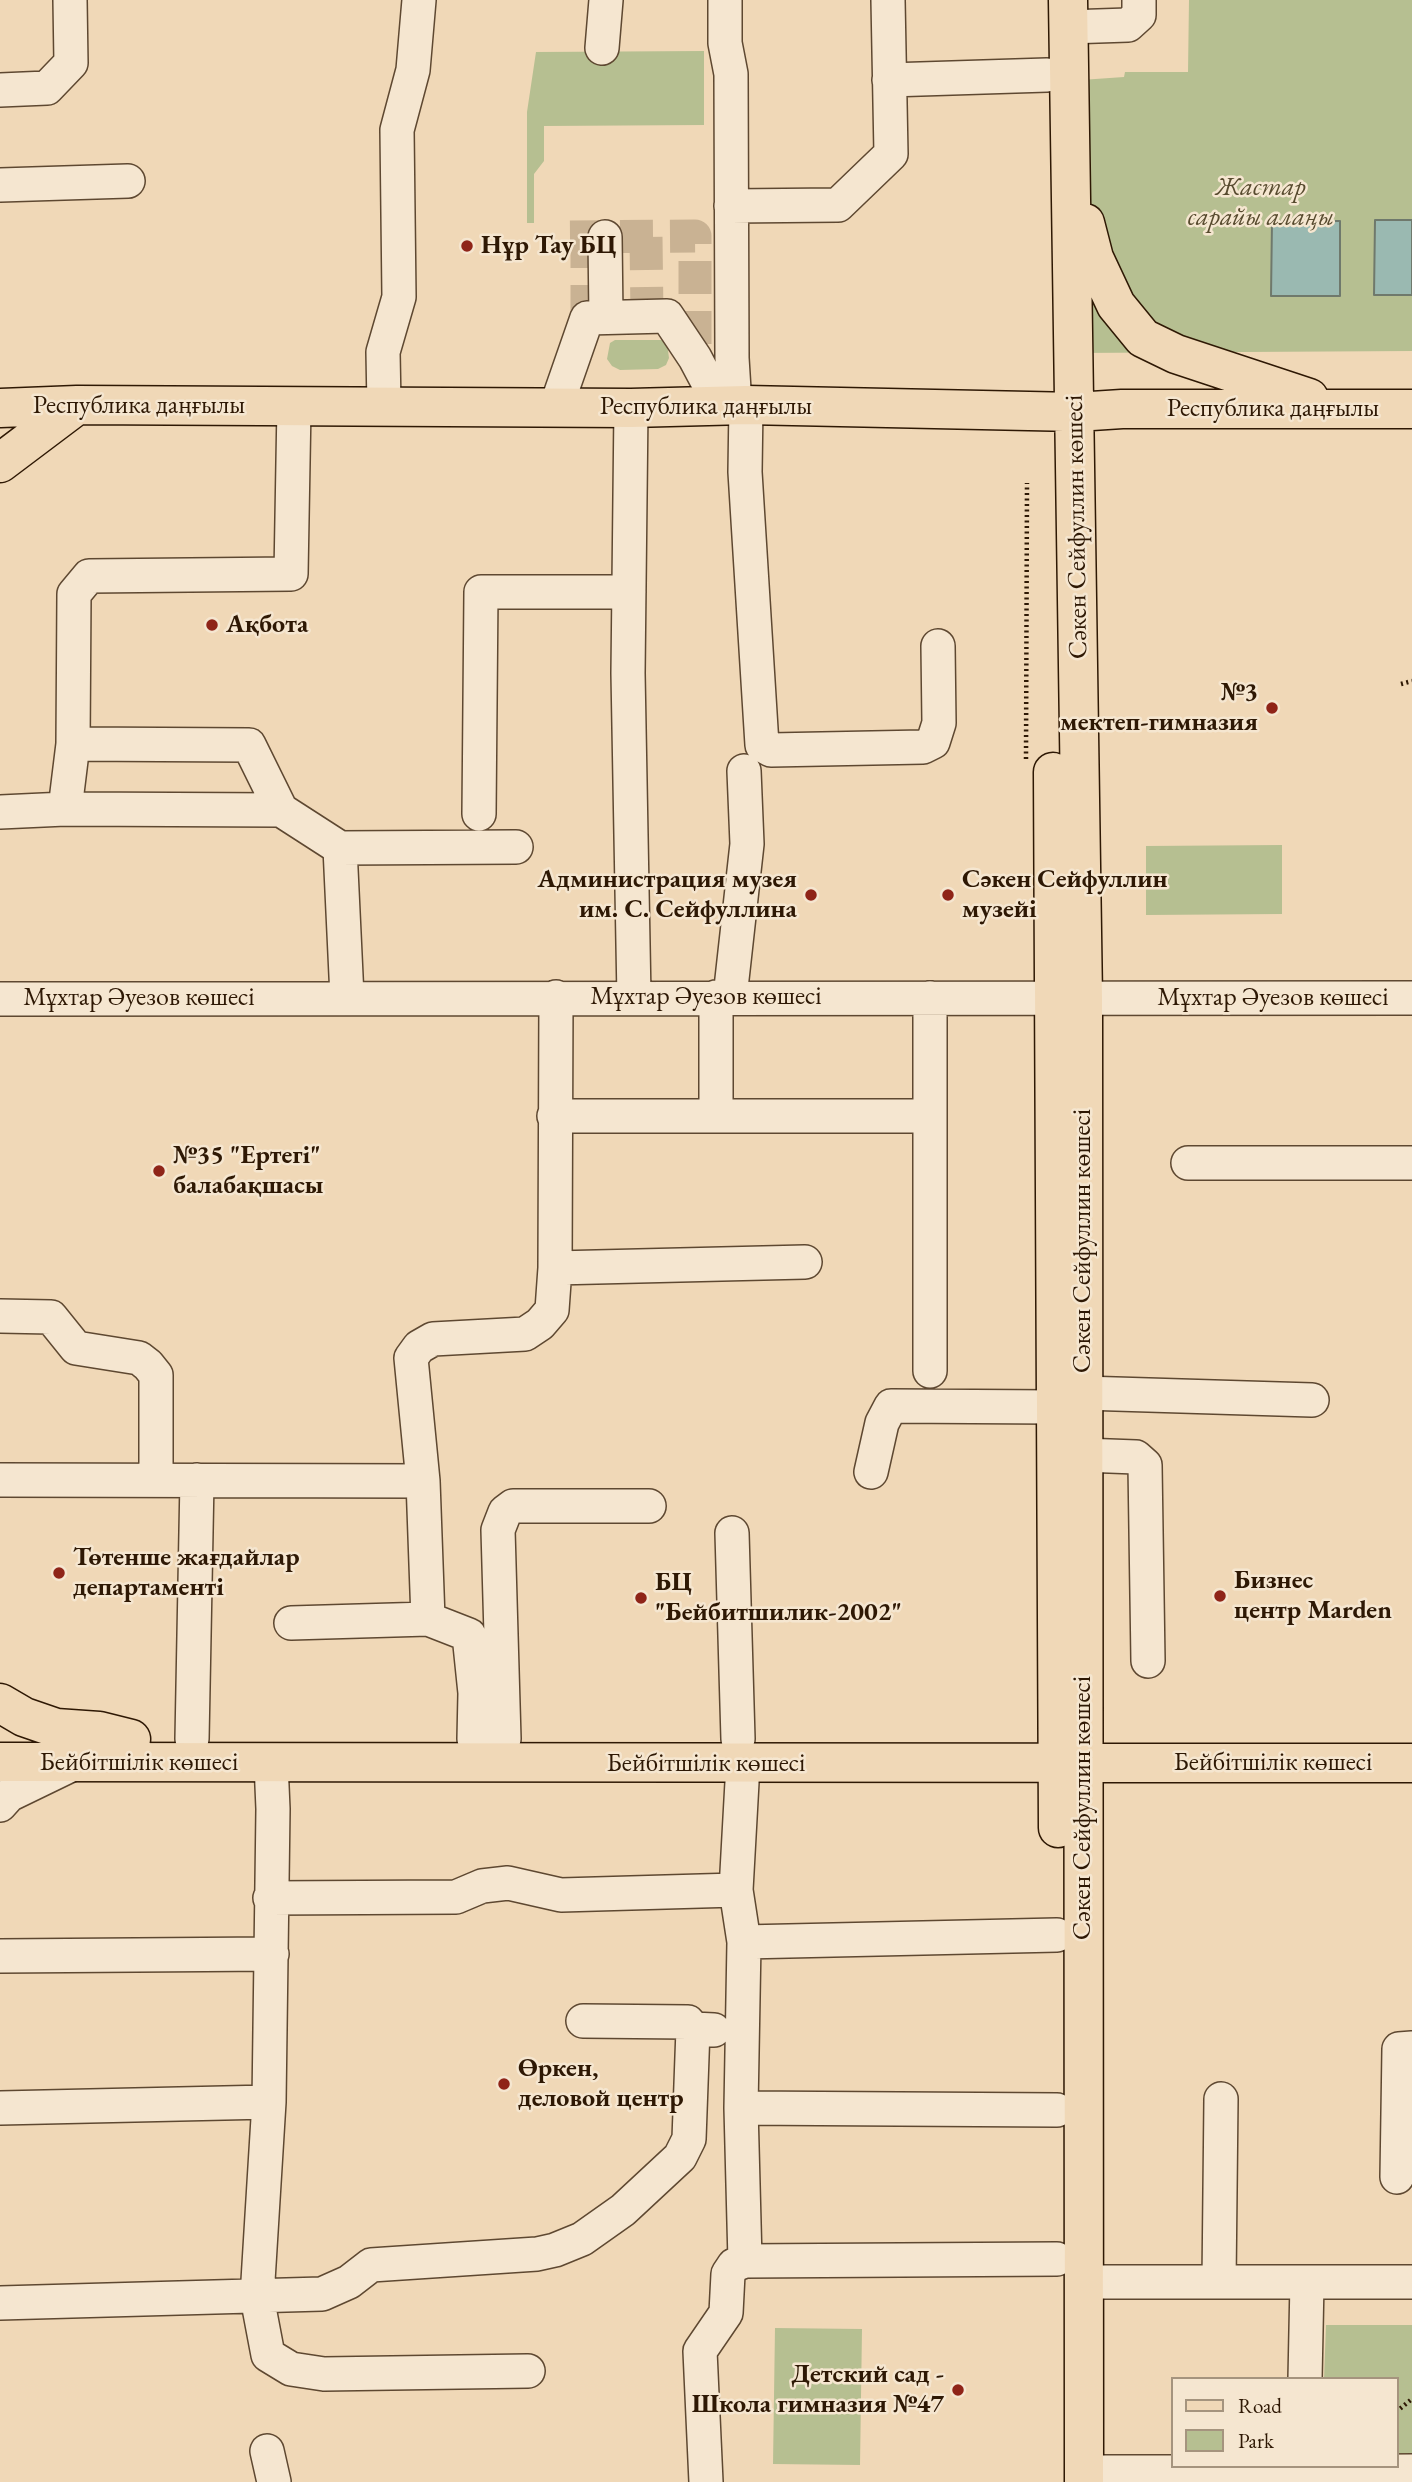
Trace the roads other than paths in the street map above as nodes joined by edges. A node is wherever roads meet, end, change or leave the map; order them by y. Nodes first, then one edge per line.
1 (70, 0) edge
2 (419, 0) edge
3 (606, 0) edge
4 (725, 0) edge
5 (888, 0) edge
6 (1139, 0) edge
7 (1061, 9) edge
8 (601, 48) dead end
9 (1047, 75) junction
10 (890, 80) junction
11 (0, 90) edge
12 (1071, 170) junction
13 (128, 181) dead end
14 (0, 185) edge
15 (731, 206) junction
16 (605, 237) dead end
17 (606, 317) junction
18 (77, 405) junction
19 (294, 406) junction
20 (734, 406) junction
21 (384, 407) junction
22 (556, 407) junction
23 (0, 408) edge
24 (631, 408) junction
25 (1341, 408) junction
26 (1412, 409) edge
27 (1064, 412) junction
28 (0, 463) edge
29 (629, 592) junction
30 (939, 646) dead end
31 (73, 744) junction
32 (744, 771) dead end
33 (65, 808) junction
34 (281, 810) junction
35 (0, 812) edge
36 (478, 814) dead end
37 (516, 847) dead end
38 (340, 848) junction
39 (347, 997) junction
40 (556, 997) junction
41 (723, 997) junction
42 (634, 998) junction
43 (930, 998) junction
44 (1069, 998) junction
45 (1412, 998) edge
46 (0, 999) edge
47 (716, 1114) junction
48 (554, 1116) junction
49 (930, 1116) junction
50 (1188, 1163) dead end
51 (1412, 1163) edge
52 (806, 1262) dead end
53 (555, 1268) junction
54 (0, 1316) edge
55 (930, 1371) dead end
56 (1069, 1400) junction
57 (1312, 1400) dead end
58 (1083, 1455) junction
59 (871, 1472) dead end
60 (0, 1480) edge
61 (156, 1480) junction
62 (197, 1480) junction
63 (423, 1481) junction
64 (649, 1506) dead end
65 (732, 1533) dead end
66 (428, 1619) junction
67 (291, 1623) dead end
68 (1148, 1661) dead end
69 (0, 1703) edge
70 (0, 1739) edge
71 (131, 1739) junction
72 (192, 1739) junction
73 (489, 1739) junction
74 (1412, 1740) edge
75 (740, 1752) junction
76 (1071, 1752) junction
77 (0, 1762) edge
78 (75, 1763) junction
79 (271, 1763) junction
80 (1412, 1763) edge
81 (0, 1805) edge
82 (736, 1890) junction
83 (270, 1898) junction
84 (1057, 1935) junction
85 (744, 1942) junction
86 (272, 1954) junction
87 (0, 1956) edge
88 (583, 2021) dead end
89 (693, 2029) junction
90 (740, 2032) junction
91 (1412, 2048) edge
92 (1221, 2099) dead end
93 (269, 2102) junction
94 (0, 2108) edge
95 (741, 2108) junction
96 (1057, 2110) junction
97 (1397, 2177) dead end
98 (745, 2261) junction
99 (1070, 2271) junction
100 (1219, 2282) junction
101 (1307, 2282) junction
102 (1412, 2282) edge
103 (257, 2297) junction
104 (0, 2303) edge
105 (528, 2371) dead end
106 (1305, 2377) edge
107 (1303, 2469) edge
108 (1412, 2472) edge
109 (1237, 2477) edge
110 (1076, 2479) edge
111 (706, 2482) edge

1 - 11 street
2 - 21 street
3 - 8 street
4 - 15 street
5 - 10 street
6 - 7 street
7 - 9 main road, Сәкен Сейфуллин көшесі
7 - 12 main road, Сәкен Сейфуллин көшесі
9 - 10 street
9 - 27 main road, Сәкен Сейфуллин көшесі
10 - 15 street
12 - 25 main road
12 - 27 main road, Сәкен Сейфуллин көшесі
13 - 14 street
15 - 20 street
16 - 17 street
17 - 20 street
17 - 22 street
18 - 19 main road, Республика даңғылы
18 - 23 main road, Республика даңғылы
18 - 28 main road
19 - 21 main road, Республика даңғылы
19 - 31 street
20 - 24 main road, Республика даңғылы
20 - 27 main road, Республика даңғылы
20 - 30 street
21 - 22 main road, Республика даңғылы
22 - 24 main road, Республика даңғылы
24 - 29 street
25 - 26 main road, Республика даңғылы
25 - 27 main road, Республика даңғылы
27 - 44 main road, Сәкен Сейфуллин көшесі
29 - 36 street
29 - 42 street
31 - 33 street
31 - 34 street
32 - 41 street
33 - 34 street
33 - 35 street
34 - 38 street
37 - 38 street
38 - 39 street
39 - 40 street, Мұхтар Әуезов көшесі
39 - 46 street, Мұхтар Әуезов көшесі
40 - 42 street, Мұхтар Әуезов көшесі
40 - 48 street
41 - 42 street, Мұхтар Әуезов көшесі
41 - 43 street, Мұхтар Әуезов көшесі
41 - 47 street
43 - 44 street, Мұхтар Әуезов көшесі
43 - 49 street
44 - 45 street, Мұхтар Әуезов көшесі
44 - 56 main road, Сәкен Сейфуллин көшесі
47 - 48 street
47 - 49 street
48 - 53 street
49 - 55 street
50 - 51 street
52 - 53 street
53 - 63 street
54 - 61 street
56 - 57 street
56 - 58 main road, Сәкен Сейфуллин көшесі
56 - 59 street
56 - 76 main road, Сәкен Сейфуллин көшесі
58 - 68 street
58 - 76 main road, Сәкен Сейфуллин көшесі
60 - 61 street
61 - 62 street
62 - 63 street
62 - 72 street
63 - 66 street
64 - 73 street
65 - 75 street
66 - 67 street
66 - 73 street
69 - 71 main road
70 - 71 main road, Бейбітшілік көшесі
71 - 72 main road, Бейбітшілік көшесі
72 - 73 main road, Бейбітшілік көшесі
73 - 75 main road, Бейбітшілік көшесі
74 - 76 main road, Бейбітшілік көшесі
75 - 76 main road, Бейбітшілік көшесі
75 - 79 main road, Бейбітшілік көшесі
75 - 82 street
76 - 80 main road, Бейбітшілік көшесі
76 - 84 main road, Сәкен Сейфуллин көшесі
76 - 99 main road, Сәкен Сейфуллин көшесі
77 - 78 main road, Бейбітшілік көшесі
78 - 79 main road, Бейбітшілік көшесі
78 - 81 street
79 - 83 street
82 - 83 street
82 - 85 street
83 - 86 street
84 - 85 street
84 - 96 main road, Сәкен Сейфуллин көшесі
85 - 90 street
86 - 87 street
86 - 93 street
88 - 89 street
89 - 90 street
89 - 103 street
90 - 95 street
91 - 97 street
92 - 100 street
93 - 94 street
93 - 103 street
95 - 96 street
95 - 98 street
96 - 99 main road, Сәкен Сейфуллин көшесі
98 - 99 street
98 - 111 street
99 - 100 street
99 - 110 main road, Сәкен Сейфуллин көшесі
100 - 101 street
101 - 102 street
101 - 106 street
103 - 104 street
103 - 105 street
107 - 108 street
107 - 109 street
109 - 110 street

